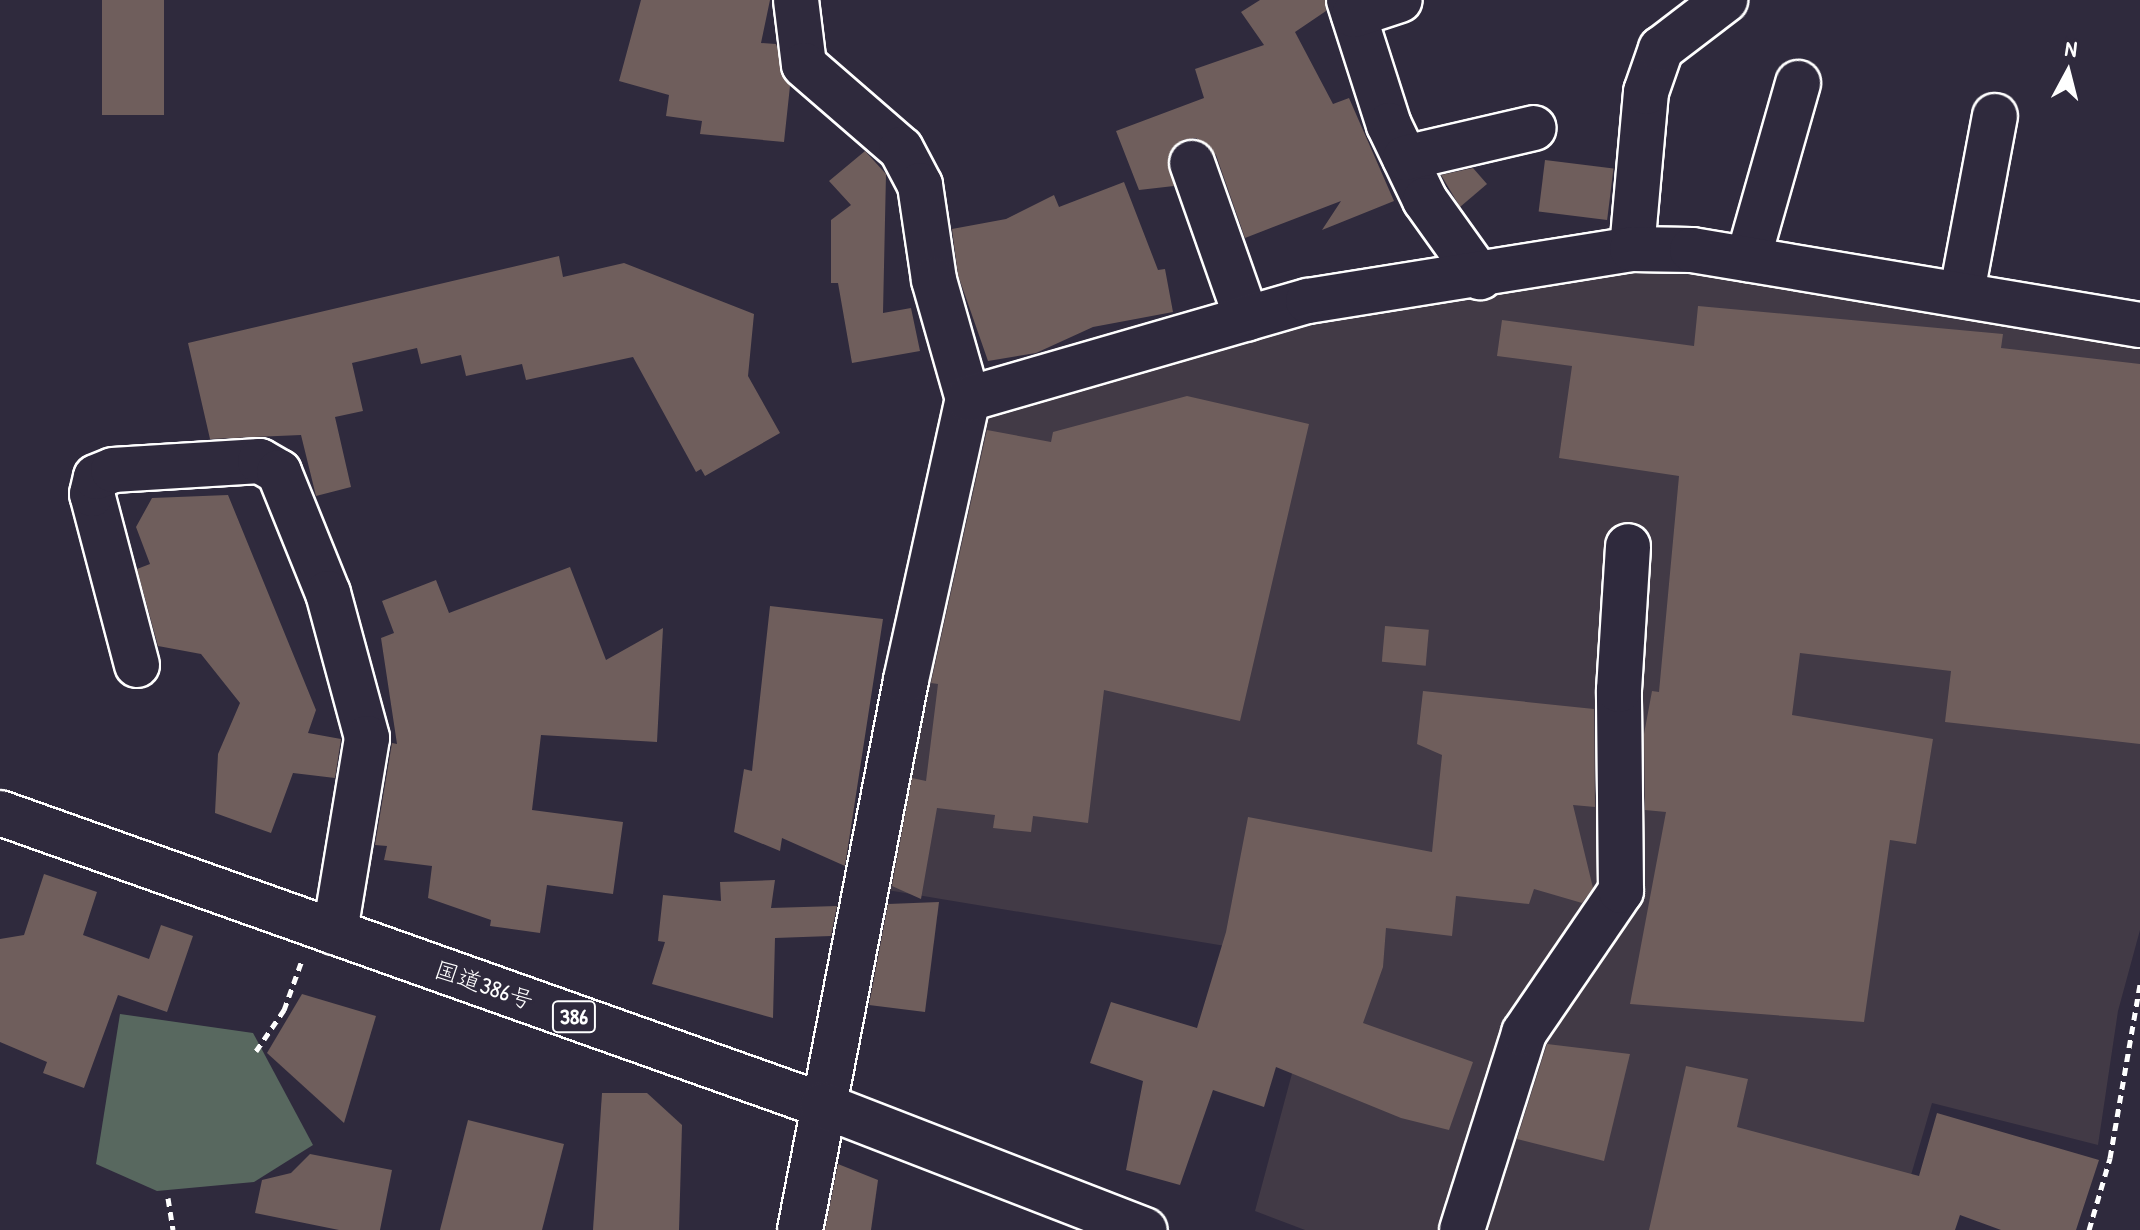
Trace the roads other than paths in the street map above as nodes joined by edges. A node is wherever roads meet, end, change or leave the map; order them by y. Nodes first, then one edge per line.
1 (796, 0) edge
2 (1400, 0) edge
3 (1725, 0) edge
4 (1351, 8) edge
5 (1798, 83) dead end
6 (1995, 116) dead end
7 (1534, 128) dead end
8 (1405, 158) junction
9 (1192, 163) dead end
10 (1632, 249) junction
11 (1748, 259) junction
12 (1480, 277) junction
13 (1962, 292) junction
14 (1247, 319) junction
15 (2140, 325) edge
16 (968, 399) junction
17 (1628, 546) dead end
18 (137, 665) dead end
19 (0, 813) edge
20 (320, 942) junction
21 (822, 1105) junction
22 (800, 1230) edge
23 (1145, 1230) edge
24 (1462, 1230) edge

1 - 16 main road
2 - 4 main road
3 - 10 main road
4 - 8 main road
5 - 11 main road
6 - 13 main road
7 - 8 main road
8 - 12 main road
9 - 14 main road
10 - 11 main road
10 - 12 main road
11 - 13 main road
12 - 14 main road
13 - 15 main road
14 - 16 main road
16 - 21 main road
17 - 24 main road
18 - 20 main road
19 - 20 main road, 国道386号 / 386
20 - 21 main road, 国道386号 / 386
21 - 22 main road
21 - 23 main road, 国道386号 / 386

